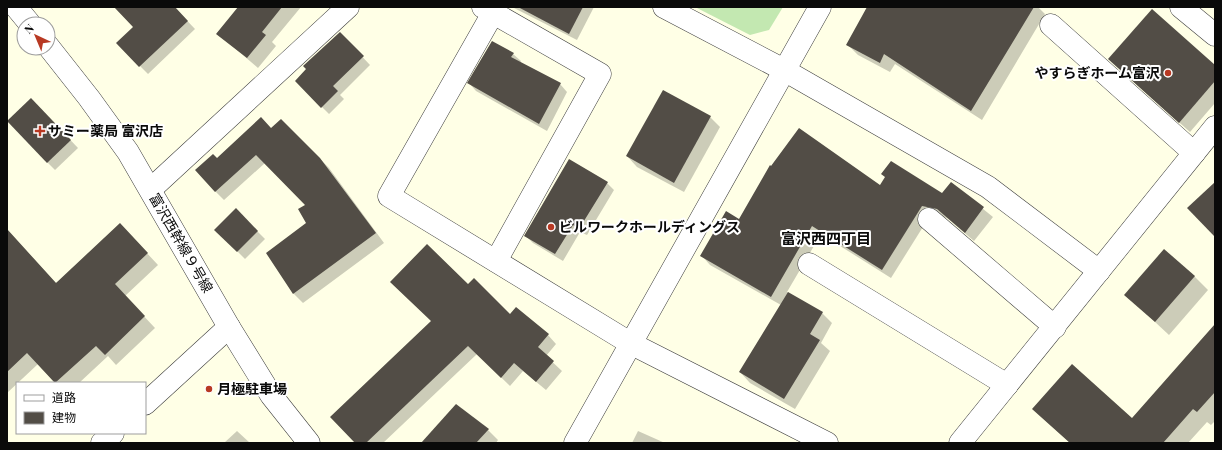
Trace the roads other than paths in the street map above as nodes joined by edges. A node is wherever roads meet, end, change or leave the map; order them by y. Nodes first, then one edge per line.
1 (16, 7) edge
2 (348, 7) edge
3 (664, 7) edge
4 (820, 7) edge
5 (1181, 7) edge
6 (488, 10) edge
7 (23, 16) edge
8 (1051, 25) dead end
9 (1215, 35) edge
10 (56, 56) edge
11 (784, 70) junction
12 (1215, 127) edge
13 (1194, 153) junction
14 (151, 189) junction
15 (929, 219) dead end
16 (496, 261) junction
17 (809, 264) dead end
18 (1099, 271) junction
19 (229, 327) junction
20 (1055, 327) junction
21 (630, 343) junction
22 (1007, 385) junction
23 (146, 403) edge
24 (112, 434) edge
25 (102, 443) edge
26 (309, 443) edge
27 (575, 443) edge
28 (827, 443) edge
29 (960, 443) edge

1 - 7 street
2 - 14 street
3 - 11 street
4 - 11 street
5 - 9 street
6 - 16 street
6 - 16 street
8 - 13 street
10 - 14 street, 富沢西幹線９号線
11 - 18 street
11 - 21 street
12 - 13 street
13 - 18 street
14 - 19 street, 富沢西幹線９号線
15 - 20 street
16 - 21 street
17 - 22 street
18 - 20 street
19 - 23 street
19 - 26 street, 富沢西幹線９号線
20 - 22 street
21 - 27 street
21 - 28 street
22 - 29 street
24 - 25 street

